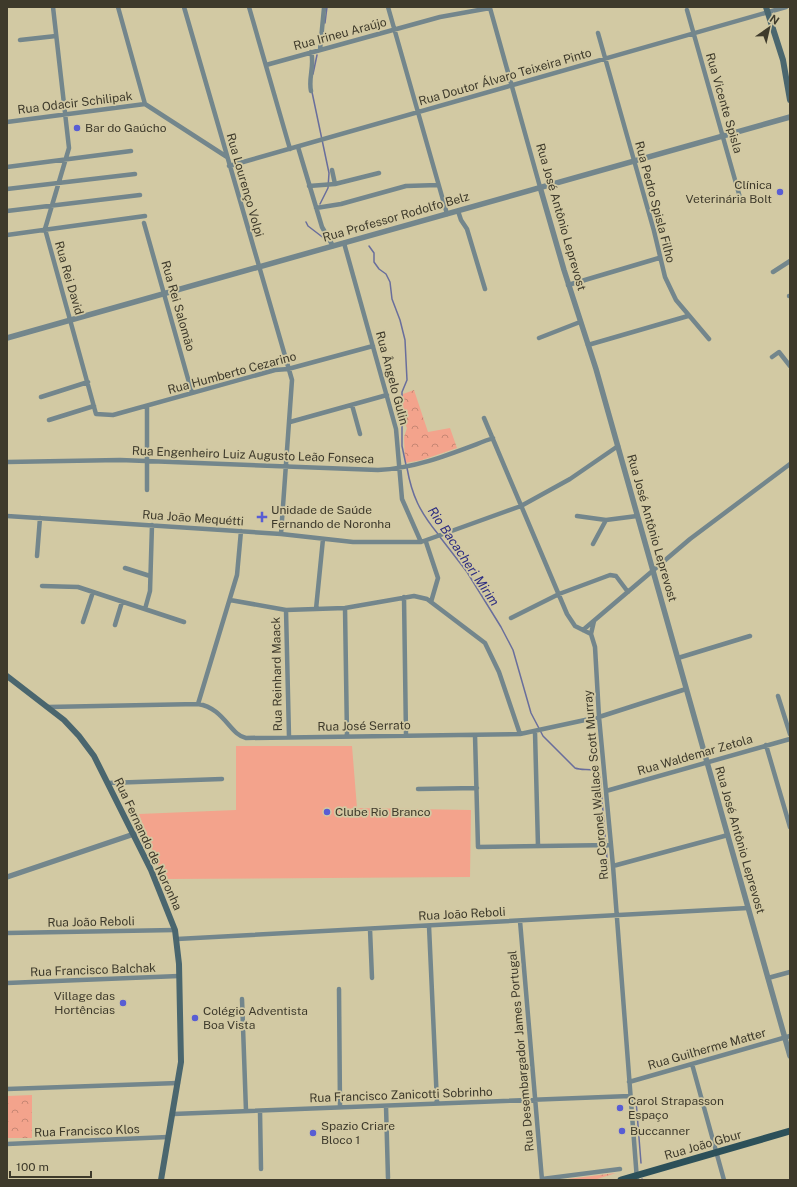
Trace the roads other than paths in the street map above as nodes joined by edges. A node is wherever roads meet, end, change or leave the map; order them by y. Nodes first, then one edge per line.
1 (53, 7) edge
2 (118, 7) edge
3 (184, 7) edge
4 (249, 7) edge
5 (388, 7) edge
6 (786, 7) edge
7 (324, 8) dead end
8 (490, 8) edge
9 (687, 10) dead end
10 (767, 10) edge
11 (394, 30) junction
12 (598, 32) dead end
13 (694, 33) junction
14 (56, 36) junction
15 (20, 40) dead end
16 (320, 50) junction
17 (311, 52) junction
18 (605, 59) junction
19 (266, 65) junction
20 (512, 85) junction
21 (311, 91) dead end
22 (790, 100) edge
23 (146, 104) junction
24 (418, 112) junction
25 (66, 114) junction
26 (790, 117) edge
27 (7, 122) edge
28 (723, 136) junction
29 (298, 147) junction
30 (290, 150) junction
31 (131, 151) dead end
32 (227, 157) junction
33 (66, 160) junction
34 (634, 161) junction
35 (229, 166) junction
36 (7, 167) edge
37 (332, 170) dead end
38 (379, 173) dead end
39 (135, 174) dead end
40 (59, 182) junction
41 (335, 184) junction
42 (438, 185) junction
43 (309, 186) junction
44 (540, 188) junction
45 (7, 189) edge
46 (140, 195) dead end
47 (741, 201) dead end
48 (52, 207) junction
49 (316, 208) junction
50 (7, 211) edge
51 (458, 211) junction
52 (447, 214) junction
53 (145, 216) dead end
54 (144, 224) dead end
55 (45, 229) junction
56 (7, 234) edge
57 (344, 243) junction
58 (333, 246) junction
59 (659, 258) junction
60 (790, 261) edge
61 (258, 267) junction
62 (773, 272) dead end
63 (568, 285) junction
64 (485, 289) dead end
65 (164, 294) junction
66 (688, 316) junction
67 (70, 320) junction
68 (580, 322) junction
69 (7, 338) edge
70 (539, 338) dead end
71 (709, 339) dead end
72 (588, 345) junction
73 (373, 346) junction
74 (772, 357) dead end
75 (790, 366) edge
76 (288, 369) junction
77 (88, 382) junction
78 (192, 393) junction
79 (387, 395) junction
80 (41, 397) dead end
81 (352, 404) junction
82 (94, 406) junction
83 (147, 406) junction
84 (96, 414) joint
85 (484, 418) dead end
86 (49, 420) dead end
87 (290, 422) junction
88 (360, 434) dead end
89 (493, 438) junction
90 (618, 446) junction
91 (7, 462) edge
92 (147, 462) junction
93 (790, 464) edge
94 (286, 467) junction
95 (400, 468) junction
96 (147, 490) dead end
97 (521, 506) junction
98 (7, 516) edge
99 (577, 516) dead end
100 (637, 516) junction
101 (40, 518) junction
102 (606, 520) junction
103 (152, 525) junction
104 (241, 531) junction
105 (281, 534) junction
106 (323, 539) junction
107 (421, 542) junction
108 (426, 542) junction
109 (593, 544) dead end
110 (37, 556) dead end
111 (125, 568) dead end
112 (653, 571) junction
113 (150, 576) junction
114 (42, 586) dead end
115 (93, 592) junction
116 (628, 592) junction
117 (559, 594) junction
118 (404, 598) junction
119 (230, 600) junction
120 (122, 602) junction
121 (431, 602) junction
122 (344, 608) junction
123 (145, 609) junction
124 (316, 609) junction
125 (286, 610) junction
126 (511, 618) dead end
127 (594, 621) junction
128 (83, 622) dead end
129 (184, 622) dead end
130 (115, 625) dead end
131 (584, 630) junction
132 (591, 634) junction
133 (750, 636) dead end
134 (678, 658) junction
135 (8, 678) edge
136 (686, 689) junction
137 (778, 696) dead end
138 (198, 704) junction
139 (48, 707) junction
140 (599, 717) junction
141 (539, 731) junction
142 (520, 734) junction
143 (790, 734) edge
144 (475, 735) junction
145 (348, 736) junction
146 (406, 736) junction
147 (289, 737) junction
148 (790, 739) edge
149 (766, 746) junction
150 (707, 762) junction
151 (222, 779) dead end
152 (108, 783) junction
153 (477, 788) junction
154 (418, 789) dead end
155 (606, 792) junction
156 (789, 818) edge
157 (790, 828) edge
158 (134, 834) junction
159 (728, 835) junction
160 (611, 845) junction
161 (538, 846) junction
162 (613, 866) junction
163 (7, 877) edge
164 (748, 908) junction
165 (615, 916) junction
166 (520, 921) junction
167 (429, 926) junction
168 (370, 929) junction
169 (175, 930) junction
170 (7, 933) edge
171 (177, 939) junction
172 (790, 972) edge
173 (179, 976) junction
174 (372, 978) dead end
175 (768, 978) junction
176 (7, 984) edge
177 (339, 989) dead end
178 (242, 999) dead end
179 (787, 1037) edge
180 (790, 1056) edge
181 (692, 1064) junction
182 (629, 1082) junction
183 (178, 1083) junction
184 (7, 1089) edge
185 (630, 1096) junction
186 (535, 1099) junction
187 (437, 1104) junction
188 (386, 1106) junction
189 (340, 1108) junction
190 (260, 1111) junction
191 (246, 1112) junction
192 (173, 1114) junction
193 (790, 1131) edge
194 (168, 1137) junction
195 (7, 1144) edge
196 (716, 1152) junction
197 (261, 1169) dead end
198 (620, 1169) dead end
199 (388, 1178) dead end
200 (636, 1178) edge
201 (542, 1179) edge
202 (161, 1180) edge
203 (621, 1180) edge
204 (724, 1180) edge

1 - 14 street, Rua Rei David
2 - 23 street
3 - 32 street, Rua Lourenço Volpi
4 - 19 street
5 - 11 street
6 - 10 street, Rua Doutor Álvaro Teixeira Pinto
7 - 16 street
8 - 11 street, Rua Irineu Araújo
8 - 20 street, Rua José Antônio Leprevost
9 - 13 street, Rua Vicente Spisla
10 - 13 street, Rua Doutor Álvaro Teixeira Pinto
10 - 22 main road
11 - 16 street, Rua Irineu Araújo
11 - 24 street
12 - 18 street, Rua Pedro Spisla Filho
13 - 18 street, Rua Doutor Álvaro Teixeira Pinto
13 - 28 street, Rua Vicente Spisla
14 - 15 street
14 - 25 street, Rua Rei David
16 - 17 street, Rua Irineu Araújo
17 - 19 street, Rua Irineu Araújo
17 - 21 street
18 - 20 street, Rua Doutor Álvaro Teixeira Pinto
18 - 34 street, Rua Pedro Spisla Filho
19 - 30 street
20 - 24 street, Rua Doutor Álvaro Teixeira Pinto
20 - 44 street, Rua José Antônio Leprevost
23 - 25 street, Rua Odacir Schilipak
23 - 32 street, Rua Odacir Schilipak
24 - 29 street, Rua Doutor Álvaro Teixeira Pinto
24 - 42 street
25 - 27 street, Rua Odacir Schilipak
25 - 33 street, Rua Rei David
26 - 28 street, Rua Professor Rodolfo Belz
28 - 34 street, Rua Professor Rodolfo Belz
28 - 47 street, Rua Vicente Spisla
29 - 30 street, Rua Doutor Álvaro Teixeira Pinto
29 - 43 street
30 - 35 street, Rua Doutor Álvaro Teixeira Pinto
31 - 33 street
32 - 35 street, Rua Lourenço Volpi
33 - 36 street
33 - 40 street, Rua Rei David
34 - 44 street, Rua Professor Rodolfo Belz
34 - 59 street, Rua Pedro Spisla Filho
35 - 61 street, Rua Lourenço Volpi
37 - 41 street
38 - 41 street
39 - 40 street
40 - 45 street
40 - 48 street, Rua Rei David
41 - 43 street
42 - 49 street
42 - 52 street
43 - 49 street
44 - 51 street, Rua Professor Rodolfo Belz
44 - 63 street, Rua José Antônio Leprevost
46 - 48 street
48 - 50 street
48 - 55 street, Rua Rei David
49 - 58 street
51 - 52 street, Rua Professor Rodolfo Belz
51 - 64 street
52 - 57 street, Rua Professor Rodolfo Belz
53 - 55 street
54 - 65 street, Rua Rei Salomão
55 - 56 street
55 - 67 street, Rua Rei David
57 - 58 street, Rua Professor Rodolfo Belz
57 - 73 street, Rua Ângelo Gulin
58 - 61 street, Rua Professor Rodolfo Belz
59 - 63 street
59 - 66 street, Rua Pedro Spisla Filho
60 - 62 street
61 - 65 street, Rua Professor Rodolfo Belz
61 - 76 street, Rua Lourenço Volpi
63 - 68 street, Rua José Antônio Leprevost
65 - 67 street, Rua Professor Rodolfo Belz
65 - 78 street, Rua Rei Salomão
66 - 71 street, Rua Pedro Spisla Filho
66 - 72 street
67 - 69 street, Rua Professor Rodolfo Belz
67 - 77 street, Rua Rei David
68 - 70 street
68 - 72 street, Rua José Antônio Leprevost
72 - 90 street, Rua José Antônio Leprevost
73 - 76 street, Rua Humberto Cezarino
73 - 79 street, Rua Ângelo Gulin
74 - 75 street
76 - 78 street, Rua Humberto Cezarino
76 - 87 street, Rua Lourenço Volpi
77 - 80 street
77 - 82 street, Rua Rei David
78 - 83 street, Rua Humberto Cezarino
79 - 81 street
79 - 95 street, Rua Ângelo Gulin
81 - 87 street
81 - 88 street
82 - 84 street, Rua Rei David
82 - 86 street
83 - 84 street, Rua Humberto Cezarino
83 - 92 street
85 - 89 street
87 - 94 street, Rua Lourenço Volpi
89 - 95 street, Rua Engenheiro Luiz Augusto Leão Fonseca
89 - 97 street
90 - 97 street, Rua João Mequétti
90 - 100 street, Rua José Antônio Leprevost
91 - 92 street, Rua Engenheiro Luiz Augusto Leão Fonseca
92 - 94 street, Rua Engenheiro Luiz Augusto Leão Fonseca
92 - 96 street
93 - 112 street
94 - 95 street, Rua Engenheiro Luiz Augusto Leão Fonseca
94 - 105 street, Rua Lourenço Volpi
95 - 107 street, Rua Ângelo Gulin
97 - 108 street, Rua João Mequétti
97 - 117 street
98 - 101 street, Rua João Mequétti
99 - 102 street
100 - 102 street
100 - 112 street, Rua José Antônio Leprevost
101 - 103 street, Rua João Mequétti
101 - 110 street
102 - 109 street
103 - 104 street, Rua João Mequétti
103 - 113 street
104 - 105 street, Rua João Mequétti
104 - 119 street
105 - 106 street, Rua João Mequétti
106 - 107 street, Rua João Mequétti
106 - 124 street
107 - 108 street, Rua João Mequétti
108 - 121 street
111 - 113 street
112 - 116 street
112 - 134 street, Rua José Antônio Leprevost
113 - 123 street
114 - 115 street
115 - 120 street
115 - 128 street
116 - 117 street
116 - 127 street
117 - 126 street
117 - 131 street
118 - 121 street
118 - 122 street
118 - 146 street
119 - 125 street
119 - 138 street
120 - 123 street
120 - 130 street
121 - 142 street
122 - 124 street
122 - 145 street
123 - 129 street
124 - 125 street
125 - 147 street, Rua Reinhard Maack
127 - 131 street
127 - 132 street
131 - 132 street
132 - 140 street, Rua Coronel Wallace Scott Murray
133 - 134 street
134 - 136 street, Rua José Antônio Leprevost
135 - 139 main road, Rua Fernando de Noronha
136 - 140 street, Rua José Serrato
136 - 150 street, Rua José Antônio Leprevost
137 - 143 street
138 - 139 street, Rua José Serrato
138 - 147 street, Rua José Serrato
139 - 152 main road, Rua Fernando de Noronha
140 - 141 street, Rua José Serrato
140 - 155 street, Rua Coronel Wallace Scott Murray
141 - 142 street, Rua José Serrato
141 - 161 street
142 - 144 street, Rua José Serrato
144 - 146 street, Rua José Serrato
144 - 153 street
145 - 146 street, Rua José Serrato
145 - 147 street, Rua José Serrato
148 - 149 street, Rua Waldemar Zetola
149 - 150 street, Rua Waldemar Zetola
149 - 156 street
150 - 155 street, Rua Waldemar Zetola
150 - 159 street, Rua José Antônio Leprevost
151 - 152 street
152 - 158 main road, Rua Fernando de Noronha
153 - 154 street
153 - 161 street
155 - 160 street, Rua Coronel Wallace Scott Murray
156 - 157 street
158 - 163 street
158 - 169 main road, Rua Fernando de Noronha
159 - 162 street
159 - 164 street, Rua José Antônio Leprevost
160 - 161 street
160 - 162 street, Rua Coronel Wallace Scott Murray
162 - 165 street, Rua Coronel Wallace Scott Murray
164 - 165 street, Rua João Reboli
164 - 175 street, Rua José Antônio Leprevost
165 - 166 street, Rua João Reboli
165 - 182 street, Rua Coronel Wallace Scott Murray
166 - 167 street, Rua João Reboli
166 - 186 street, Rua Desembargador James Portugal
167 - 168 street, Rua João Reboli
167 - 187 street
168 - 171 street, Rua João Reboli
168 - 174 street
169 - 170 street, Rua João Reboli
169 - 171 main road, Rua Fernando de Noronha
171 - 173 main road, Rua Fernando de Noronha
172 - 175 street
173 - 176 street, Rua Francisco Balchak
173 - 183 main road, Rua Fernando de Noronha
175 - 179 street, Rua José Antônio Leprevost
177 - 189 street
178 - 191 street
179 - 180 street, Rua José Antônio Leprevost
179 - 181 street, Rua Guilherme Matter
181 - 182 street, Rua Guilherme Matter
181 - 196 street
182 - 185 street, Rua Coronel Wallace Scott Murray
183 - 184 street
183 - 192 main road, Rua Fernando de Noronha
185 - 186 street, Rua Francisco Zanicotti Sobrinho
185 - 200 street, Rua Coronel Wallace Scott Murray
186 - 187 street, Rua Francisco Zanicotti Sobrinho
186 - 201 street, Rua Desembargador James Portugal
187 - 188 street, Rua Francisco Zanicotti Sobrinho
188 - 189 street, Rua Francisco Zanicotti Sobrinho
188 - 199 street
189 - 190 street, Rua Francisco Zanicotti Sobrinho
190 - 191 street, Rua Francisco Zanicotti Sobrinho
190 - 197 street
191 - 192 street, Rua Francisco Zanicotti Sobrinho
192 - 194 main road, Rua Fernando de Noronha
193 - 196 main road, Rua João Gbur
194 - 195 street, Rua Francisco Klos
194 - 202 main road, Rua Fernando de Noronha
196 - 200 main road, Rua João Gbur
196 - 204 street
198 - 201 street
200 - 203 main road, Rua João Gbur

